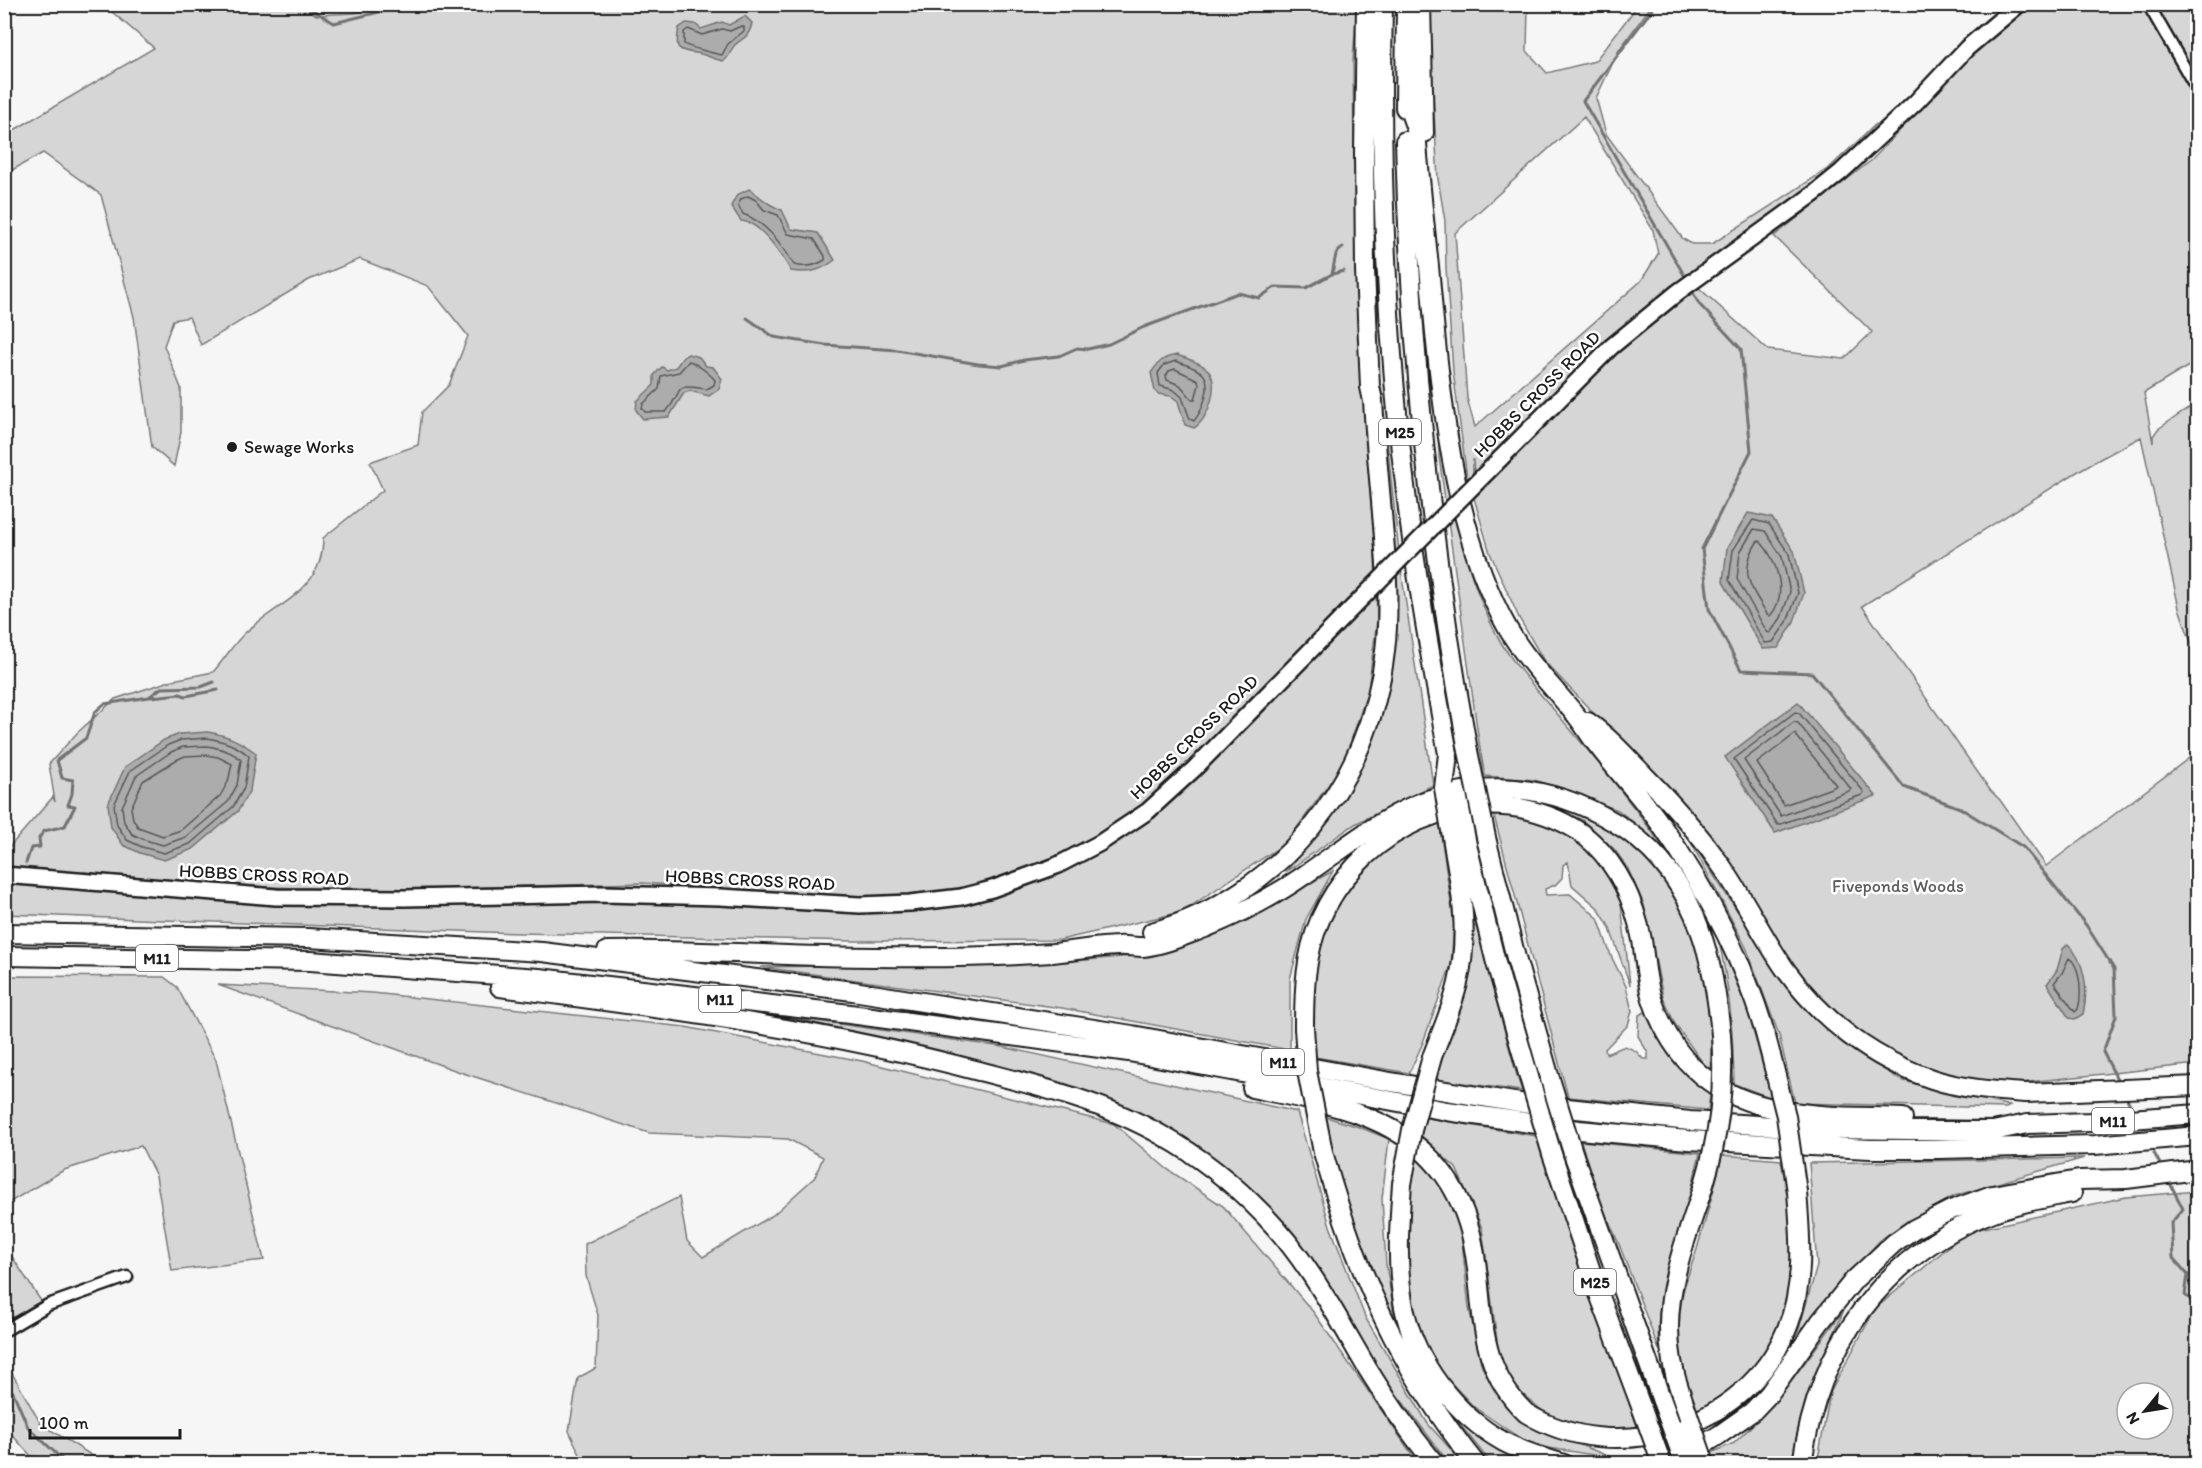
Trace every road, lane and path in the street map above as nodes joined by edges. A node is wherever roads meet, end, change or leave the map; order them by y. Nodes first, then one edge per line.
1 (1366, 4) edge
2 (1383, 4) edge
3 (1406, 4) edge
4 (1421, 4) edge
5 (2019, 4) edge
6 (2148, 4) edge
7 (2198, 91) edge
8 (1405, 98) junction
9 (1381, 107) junction
10 (1439, 363) junction
11 (1373, 401) junction
12 (1574, 713) junction
13 (1461, 847) junction
14 (4, 875) edge
15 (4, 933) edge
16 (1116, 945) junction
17 (542, 952) junction
18 (4, 956) edge
19 (310, 962) junction
20 (1129, 1052) junction
21 (2198, 1086) edge
22 (2198, 1114) edge
23 (2027, 1124) junction
24 (2198, 1136) edge
25 (2198, 1170) edge
26 (2126, 1179) junction
27 (127, 1277) dead end
28 (4, 1332) edge
29 (1672, 1397) junction
30 (1435, 1464) edge
31 (1476, 1464) edge
32 (1564, 1464) edge
33 (1661, 1464) edge
34 (1687, 1464) edge
35 (1705, 1464) edge
36 (1802, 1464) edge

1 - 11 highway, M25
2 - 9 highway, M25
3 - 8 highway, M25
4 - 10 highway
5 - 14 street, HOBBS CROSS ROAD, bridge
6 - 7 street
8 - 10 highway
8 - 29 highway, M25, bridge
9 - 11 highway, M25
9 - 13 highway, M25, bridge
10 - 12 highway
11 - 16 highway
12 - 20 highway, bridge
12 - 21 highway
13 - 32 highway, bridge
13 - 33 highway, M25, bridge
15 - 17 highway, M11
16 - 17 highway
16 - 29 highway, M25, bridge
17 - 23 highway, M11
18 - 19 highway, M11
19 - 20 highway, M11
19 - 30 highway
20 - 24 highway, M11
22 - 23 highway, M11
23 - 31 highway, bridge
25 - 26 highway
26 - 33 highway
26 - 36 highway
27 - 28 street
29 - 34 highway, M25, bridge
29 - 35 highway, M25, bridge

